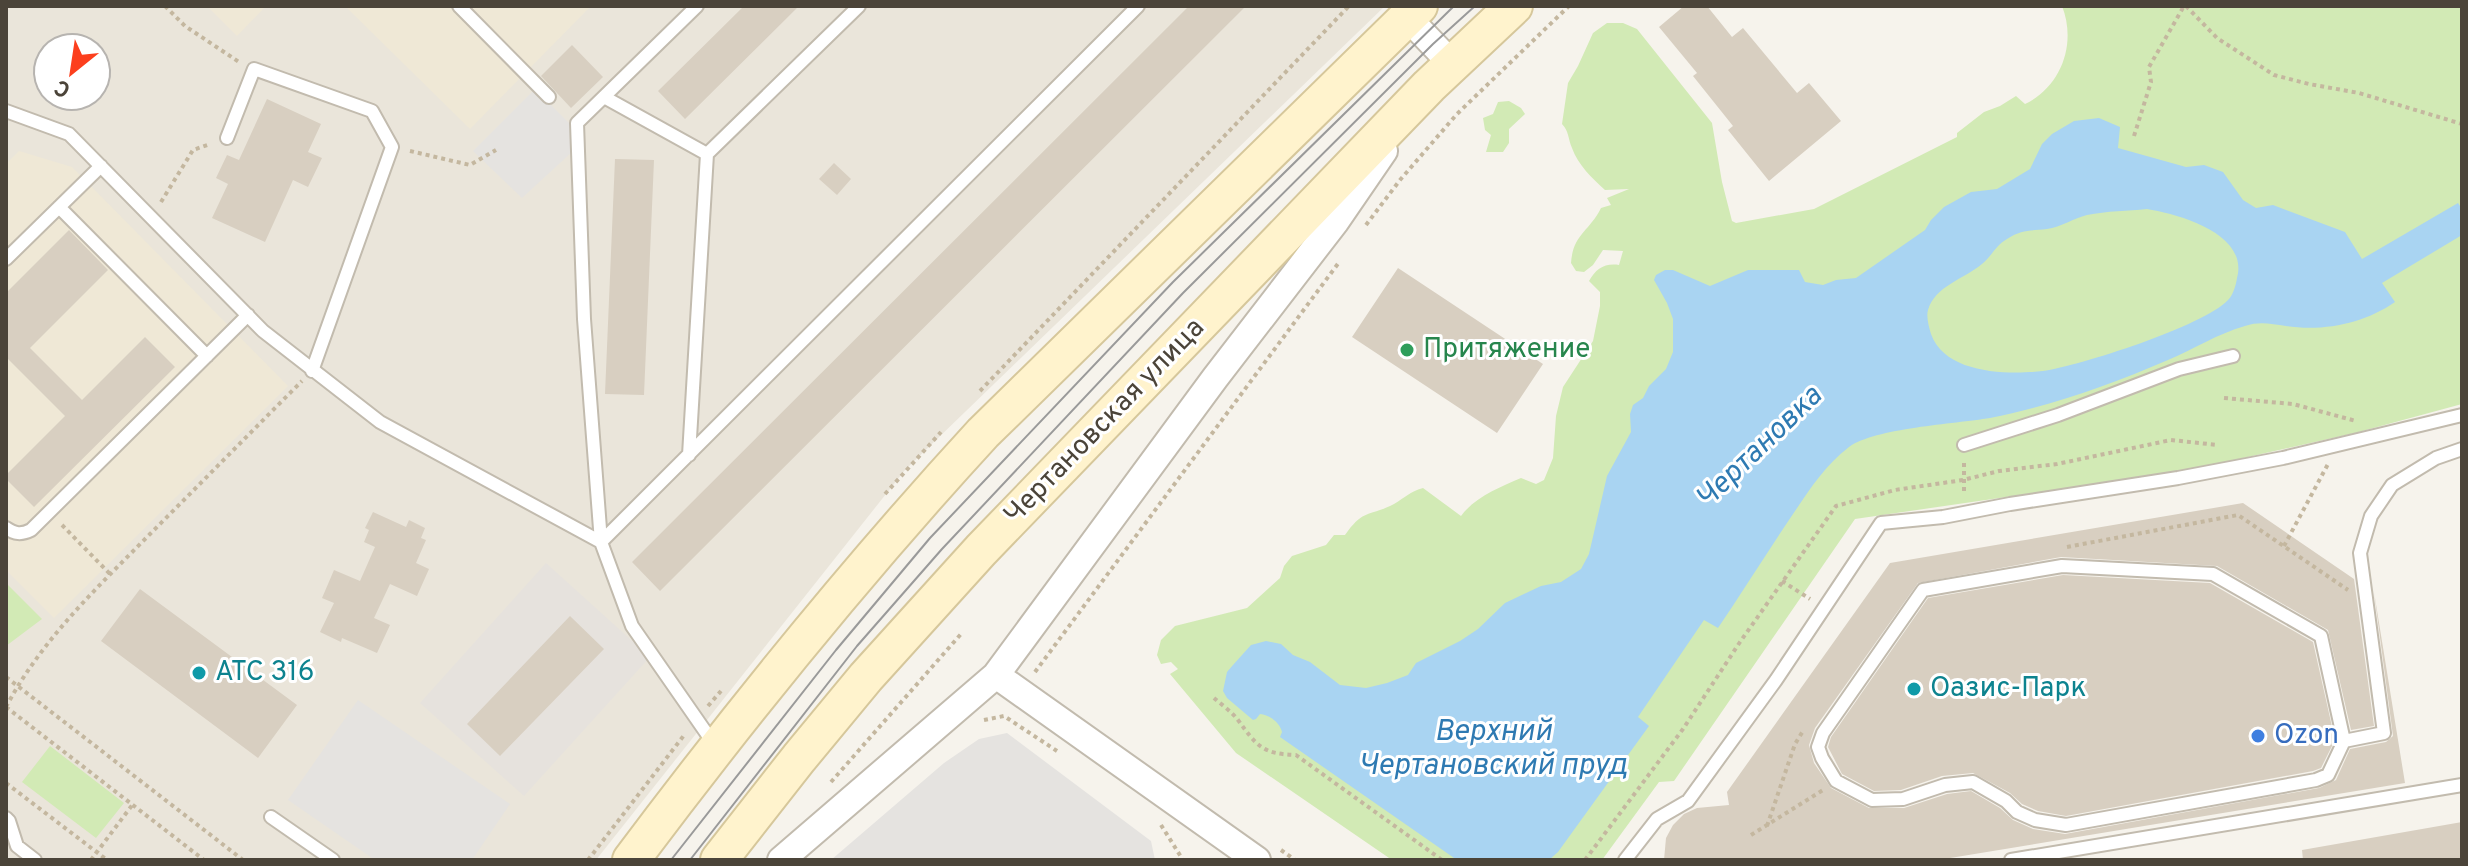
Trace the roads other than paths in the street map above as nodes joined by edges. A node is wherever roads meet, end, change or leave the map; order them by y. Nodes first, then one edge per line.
1 (459, 6) edge
2 (697, 6) edge
3 (859, 6) edge
4 (1138, 6) edge
5 (1514, 6) edge
6 (1413, 12) edge
7 (1441, 75) junction
8 (549, 97) dead end
9 (604, 97) junction
10 (6, 111) edge
11 (227, 138) road end
12 (707, 154) junction
13 (101, 166) junction
14 (59, 207) junction
15 (6, 259) edge
16 (248, 315) junction
17 (207, 356) junction
18 (2233, 356) dead end
19 (312, 371) junction
20 (2462, 415) edge
21 (1964, 445) road end
22 (2462, 449) edge
23 (689, 455) junction
24 (6, 528) edge
25 (601, 542) junction
26 (996, 675) junction
27 (2344, 741) junction
28 (716, 746) junction
29 (2462, 785) edge
30 (271, 817) dead end
31 (6, 818) edge
32 (35, 860) edge
33 (333, 860) edge
34 (631, 860) edge
35 (719, 860) edge
36 (781, 860) edge
37 (1257, 860) edge
38 (1625, 860) edge
39 (2011, 860) edge

1 - 8 lane
2 - 9 lane
3 - 12 lane
4 - 23 lane
5 - 7 main road, Чертановская улица
6 - 7 street
6 - 28 main road
7 - 26 street
7 - 35 main road, Чертановская улица
9 - 12 lane
9 - 25 lane
10 - 13 lane
11 - 19 lane
12 - 23 lane
13 - 14 lane
13 - 16 lane
14 - 15 lane
14 - 17 lane
16 - 17 lane
16 - 19 lane
17 - 24 lane
18 - 21 lane
19 - 25 lane
20 - 38 lane
22 - 27 lane
23 - 25 lane
25 - 28 lane
26 - 36 street
26 - 37 street
27 - 27 lane
28 - 34 main road
29 - 39 lane
30 - 33 lane
31 - 32 lane

